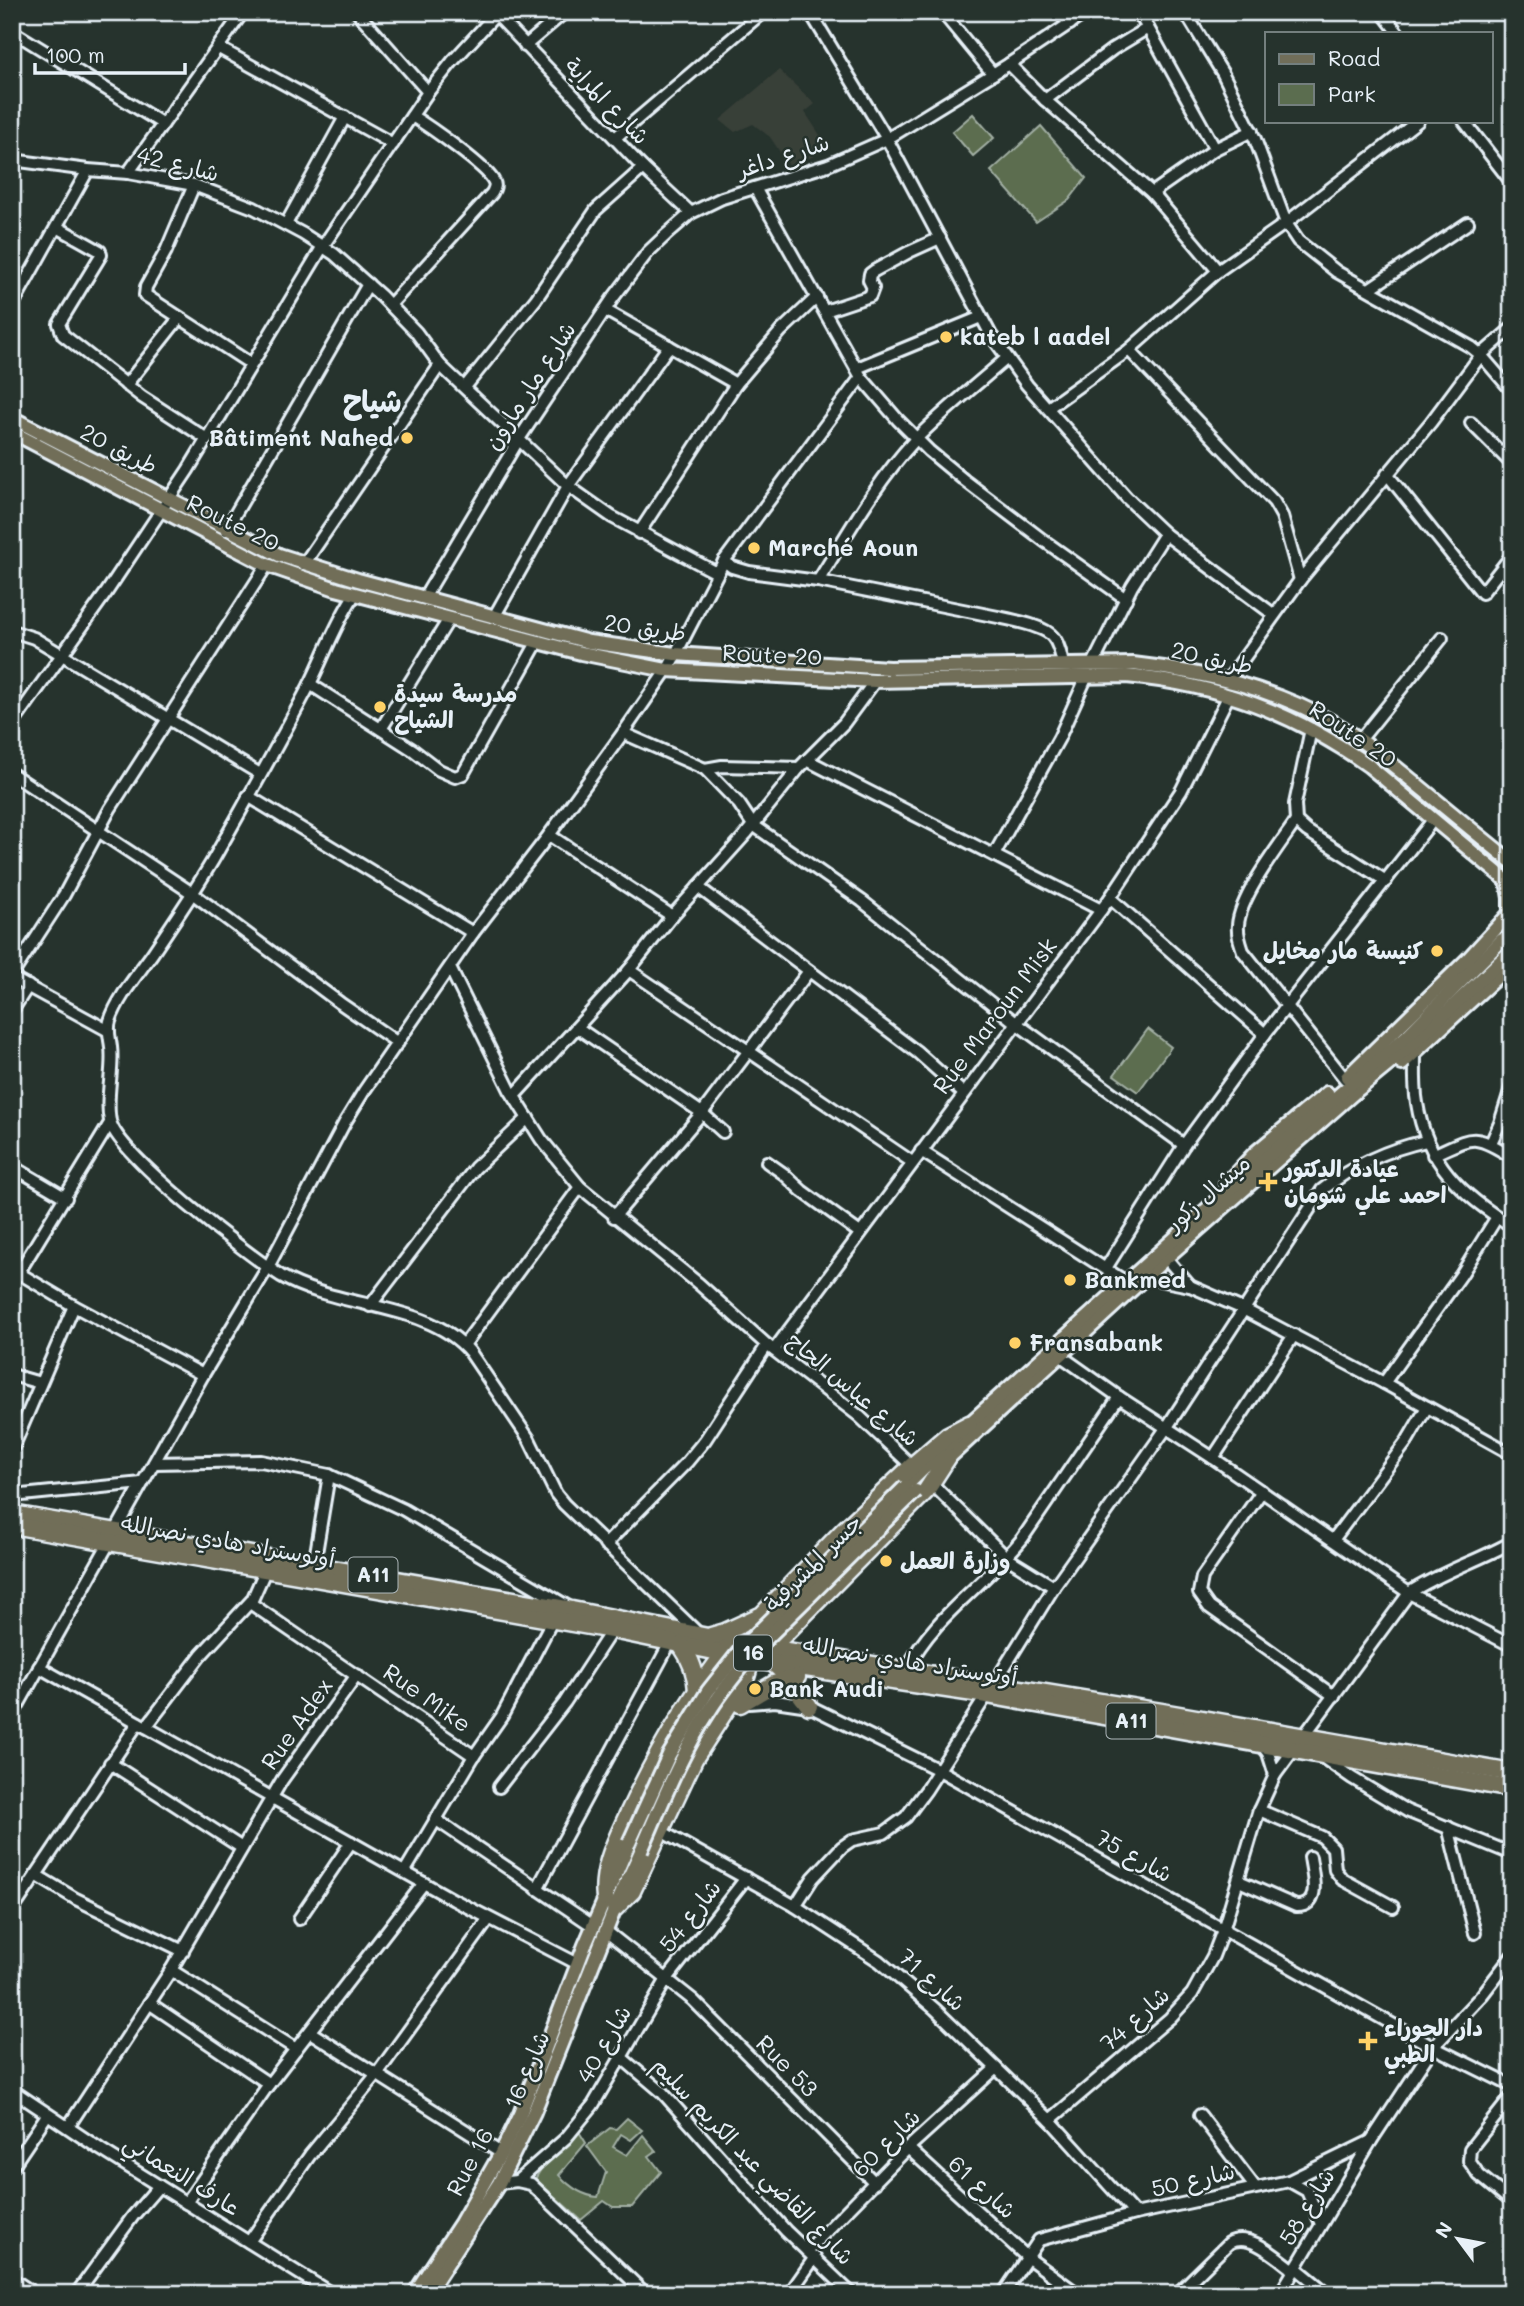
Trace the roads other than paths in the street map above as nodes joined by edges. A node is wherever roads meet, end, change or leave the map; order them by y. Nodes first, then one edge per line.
1 (243, 12) edge
2 (357, 12) edge
3 (565, 12) edge
4 (763, 12) edge
5 (942, 12) edge
6 (1059, 12) edge
7 (1087, 12) edge
8 (1138, 12) edge
9 (1185, 12) edge
10 (1382, 12) edge
11 (496, 13) edge
12 (816, 15) edge
13 (1070, 24) junction
14 (1147, 27) junction
15 (12, 31) edge
16 (1397, 32) edge
17 (525, 46) junction
18 (219, 48) junction
19 (1009, 64) junction
20 (993, 74) junction
21 (428, 92) junction
22 (1045, 100) junction
23 (412, 116) junction
24 (345, 117) junction
25 (1417, 122) edge
26 (1465, 122) edge
27 (163, 124) junction
28 (1252, 131) junction
29 (615, 138) junction
30 (887, 139) junction
31 (393, 144) junction
32 (1216, 149) junction
33 (12, 160) edge
34 (643, 168) junction
35 (88, 170) junction
36 (128, 173) junction
37 (1512, 183) edge
38 (194, 185) junction
39 (755, 188) junction
40 (1152, 193) junction
41 (691, 213) junction
42 (1286, 223) junction
43 (1468, 223) dead end
44 (286, 224) junction
45 (57, 227) junction
46 (940, 239) junction
47 (323, 247) junction
48 (1218, 271) junction
49 (368, 284) junction
50 (1369, 289) junction
51 (817, 297) junction
52 (12, 306) edge
53 (390, 306) junction
54 (605, 310) junction
55 (825, 311) junction
56 (981, 317) junction
57 (179, 318) junction
58 (1512, 328) edge
59 (669, 346) junction
60 (1129, 350) junction
61 (1481, 355) junction
62 (1007, 358) junction
63 (251, 364) junction
64 (440, 365) junction
65 (859, 372) junction
66 (736, 384) junction
67 (126, 385) junction
68 (465, 387) junction
69 (1512, 391) edge
70 (1048, 408) junction
71 (12, 418) edge
72 (1471, 423) dead end
73 (12, 432) edge
74 (207, 439) junction
75 (519, 439) junction
76 (916, 439) junction
77 (1512, 464) edge
78 (1387, 474) junction
79 (568, 486) junction
80 (169, 499) junction
81 (161, 511) junction
82 (226, 530) junction
83 (639, 533) junction
84 (1165, 534) junction
85 (1512, 555) edge
86 (724, 561) junction
87 (304, 564) junction
88 (267, 565) junction
89 (717, 573) junction
90 (1300, 580) junction
91 (818, 581) junction
92 (355, 594) junction
93 (424, 598) junction
94 (1126, 599) junction
95 (1273, 614) junction
96 (494, 617) junction
97 (449, 619) junction
98 (12, 631) edge
99 (1442, 638) dead end
100 (538, 641) junction
101 (675, 654) junction
102 (62, 656) junction
103 (1063, 664) junction
104 (666, 670) junction
105 (1090, 670) junction
106 (1228, 680) junction
107 (875, 681) junction
108 (310, 684) junction
109 (1230, 695) junction
110 (170, 718) junction
111 (12, 725) edge
112 (381, 729) junction
113 (1311, 729) junction
114 (623, 733) junction
115 (1360, 740) junction
116 (803, 764) junction
117 (705, 769) junction
118 (12, 774) edge
119 (260, 774) junction
120 (248, 796) junction
121 (1433, 820) junction
122 (1296, 821) junction
123 (753, 825) junction
124 (99, 831) junction
125 (549, 835) junction
126 (994, 855) junction
127 (1512, 862) edge
128 (1386, 881) junction
129 (1509, 883) edge
130 (698, 887) junction
131 (192, 893) junction
132 (1110, 898) junction
133 (1101, 909) junction
134 (672, 916) junction
135 (1509, 918) edge
136 (473, 933) junction
137 (1502, 940) tunnel mouth
138 (1512, 950) tunnel mouth
139 (1512, 963) edge
140 (450, 968) junction
141 (629, 970) junction
142 (809, 971) junction
143 (12, 976) edge
144 (28, 986) junction
145 (1287, 1007) junction
146 (12, 1011) edge
147 (1016, 1023) junction
148 (578, 1028) junction
149 (109, 1031) junction
150 (1265, 1034) junction
151 (398, 1043) junction
152 (750, 1051) junction
153 (1415, 1054) junction
154 (1345, 1079) junction
155 (1512, 1085) edge
156 (963, 1093) junction
157 (514, 1096) junction
158 (702, 1113) junction
159 (528, 1118) junction
160 (110, 1123) junction
161 (723, 1132) dead end
162 (1426, 1141) junction
163 (1491, 1143) junction
164 (1184, 1145) junction
165 (921, 1151) junction
166 (1433, 1155) junction
167 (1512, 1157) edge
168 (767, 1162) dead end
169 (912, 1162) junction
170 (12, 1166) edge
171 (580, 1187) junction
172 (66, 1198) junction
173 (1217, 1207) junction
174 (614, 1217) junction
175 (1496, 1217) junction
176 (1512, 1226) edge
177 (860, 1233) junction
178 (1166, 1258) junction
179 (268, 1267) junction
180 (1106, 1268) junction
181 (16, 1271) edge
182 (1144, 1278) junction
183 (1126, 1282) junction
184 (1190, 1286) junction
185 (74, 1306) junction
186 (370, 1306) junction
187 (1243, 1309) junction
188 (1294, 1335) junction
189 (464, 1345) junction
190 (771, 1348) junction
191 (1055, 1352) junction
192 (12, 1375) edge
193 (203, 1375) junction
194 (40, 1383) junction
195 (1384, 1383) junction
196 (1119, 1397) junction
197 (1427, 1407) junction
198 (969, 1424) junction
199 (1167, 1427) junction
200 (12, 1450) edge
201 (1512, 1454) edge
202 (948, 1457) joint
203 (1213, 1458) junction
204 (154, 1463) junction
205 (912, 1466) junction
206 (932, 1472) junction
207 (329, 1475) junction
208 (142, 1483) junction
209 (911, 1488) junction
210 (1262, 1492) junction
211 (12, 1496) edge
212 (12, 1514) edge
213 (12, 1525) edge
214 (113, 1537) junction
215 (1333, 1540) junction
216 (1512, 1542) edge
217 (605, 1545) junction
218 (1007, 1558) junction
219 (810, 1564) junction
220 (314, 1565) junction
221 (265, 1571) junction
222 (835, 1584) junction
223 (1054, 1587) junction
224 (1409, 1593) junction
225 (250, 1603) junction
226 (572, 1610) junction
227 (762, 1615) junction
228 (803, 1616) junction
229 (552, 1619) junction
230 (612, 1630) junction
231 (704, 1635) junction
232 (675, 1644) junction
233 (732, 1646) junction
234 (1512, 1646) edge
235 (761, 1655) junction
236 (819, 1663) junction
237 (39, 1667) junction
238 (907, 1669) junction
239 (357, 1675) junction
240 (789, 1679) junction
241 (697, 1690) junction
242 (990, 1690) junction
243 (1334, 1696) junction
244 (733, 1706) junction
245 (809, 1706) junction
246 (12, 1716) edge
247 (142, 1725) junction
248 (1297, 1743) junction
249 (1261, 1744) junction
250 (1316, 1754) junction
251 (474, 1756) junction
252 (110, 1763) junction
253 (939, 1770) junction
254 (1512, 1773) edge
255 (1275, 1775) junction
256 (499, 1787) dead end
257 (1512, 1789) edge
258 (271, 1798) junction
259 (1259, 1810) junction
260 (435, 1819) junction
261 (1448, 1827) junction
262 (659, 1830) junction
263 (351, 1842) junction
264 (242, 1848) junction
265 (641, 1851) joint
266 (1512, 1854) edge
267 (1310, 1857) dead end
268 (405, 1871) junction
269 (36, 1875) junction
270 (746, 1878) junction
271 (1238, 1881) junction
272 (424, 1883) junction
273 (537, 1889) junction
274 (610, 1903) junction
275 (795, 1906) junction
276 (1393, 1908) dead end
277 (12, 1911) edge
278 (299, 1919) dead end
279 (489, 1919) junction
280 (593, 1926) junction
281 (1223, 1930) junction
282 (607, 1932) junction
283 (1475, 1933) dead end
284 (183, 1951) junction
285 (1512, 1956) edge
286 (578, 1964) junction
287 (171, 1970) junction
288 (667, 1979) junction
289 (149, 2003) junction
290 (310, 2032) junction
291 (1433, 2048) junction
292 (296, 2049) junction
293 (622, 2057) junction
294 (996, 2068) junction
295 (377, 2074) junction
296 (269, 2084) junction
297 (1512, 2086) edge
298 (12, 2090) edge
299 (1512, 2096) edge
300 (47, 2115) junction
301 (1200, 2115) dead end
302 (1050, 2120) junction
303 (68, 2127) junction
304 (1371, 2141) junction
305 (516, 2148) junction
306 (908, 2148) junction
307 (500, 2153) junction
308 (12, 2167) edge
309 (526, 2171) junction
310 (517, 2181) junction
311 (1289, 2181) junction
312 (499, 2183) junction
313 (875, 2183) junction
314 (531, 2184) junction
315 (159, 2186) junction
316 (1255, 2187) junction
317 (1512, 2202) edge
318 (186, 2203) junction
319 (1135, 2214) junction
320 (1321, 2224) junction
321 (249, 2242) junction
322 (811, 2254) junction
323 (1027, 2257) junction
324 (1295, 2269) junction
325 (12, 2279) edge
326 (28, 2292) edge
327 (76, 2294) edge
328 (332, 2294) edge
329 (414, 2294) edge
330 (427, 2294) edge
331 (646, 2294) edge
332 (789, 2294) edge
333 (852, 2294) edge
334 (1003, 2294) edge
335 (1078, 2294) edge
336 (1177, 2294) edge
337 (1280, 2294) edge
338 (1328, 2294) edge

1 - 18 street
2 - 21 street
3 - 17 street
4 - 29 street
5 - 20 street
6 - 13 street
7 - 13 street, شارع داغر
8 - 14 street
9 - 28 street
10 - 16 street
11 - 17 street, شارع المراية
11 - 21 street
12 - 30 street
13 - 19 street, شارع داغر
14 - 22 street
14 - 32 street
15 - 27 street
17 - 29 street, شارع المراية
18 - 24 street
18 - 27 street
19 - 20 street, شارع داغر
19 - 22 street
20 - 30 street, شارع داغر
21 - 23 street
22 - 40 street
23 - 31 street
23 - 53 street
24 - 31 street
24 - 44 street
25 - 42 street
26 - 37 street
27 - 36 street
28 - 32 street
28 - 42 street
29 - 34 street, شارع المراية
30 - 39 street, شارع داغر
30 - 46 street
31 - 47 street
32 - 40 street
33 - 35 street, شارع 42
34 - 41 street, شارع المراية
34 - 68 street
35 - 36 street, شارع 42
35 - 45 street
36 - 38 street, شارع 42
38 - 44 street, شارع 42
38 - 57 street
39 - 41 street, شارع داغر
39 - 51 street
40 - 48 street
41 - 54 street, شارع مار مارون
42 - 48 street
42 - 50 street
43 - 50 street
44 - 47 street, شارع 42
45 - 52 street
45 - 67 street
46 - 55 street
46 - 56 street
47 - 49 street, شارع 42
47 - 63 street
48 - 60 street
49 - 53 street, شارع 42
49 - 82 street
50 - 61 street
51 - 55 street
51 - 66 street
53 - 64 street, شارع 42
54 - 59 street
54 - 75 street, شارع مار مارون
55 - 65 street
56 - 62 street
56 - 65 street
57 - 63 street
57 - 67 street
58 - 61 street
59 - 66 street
59 - 79 street
60 - 70 street
60 - 90 street
61 - 69 street
61 - 78 street
62 - 70 street
62 - 76 street
63 - 74 street
64 - 68 street, شارع 42
64 - 87 street
65 - 76 street
65 - 86 street
66 - 83 street
67 - 74 street
68 - 75 street, شارع 42
70 - 84 street
71 - 80 main road, طريق 20
72 - 77 street
73 - 81 main road, Route 20
74 - 80 street
75 - 79 street, شارع 42
75 - 93 street, شارع مار مارون
76 - 91 street
76 - 94 street
78 - 85 street
78 - 90 street
79 - 83 street, شارع 42
79 - 96 street
80 - 81 street
80 - 82 main road, طريق 20
81 - 88 main road, Route 20
81 - 102 street
82 - 87 main road, طريق 20
83 - 89 street, شارع 42
84 - 94 street
84 - 95 street
86 - 89 street
86 - 91 street
87 - 93 main road, طريق 20
88 - 92 main road, Route 20
88 - 110 street
89 - 101 street
90 - 95 street
91 - 103 street
92 - 97 main road, Route 20
92 - 108 street
93 - 96 main road, طريق 20
94 - 105 street
95 - 106 street
96 - 101 main road, طريق 20
97 - 100 main road, Route 20
97 - 112 street
98 - 102 street
99 - 115 street
100 - 104 main road, Route 20
100 - 112 street
101 - 103 main road, طريق 20
101 - 104 street
102 - 110 street
102 - 111 street
103 - 105 main road, طريق 20
104 - 107 main road, Route 20
104 - 114 street
105 - 106 main road, طريق 20
105 - 107 main road, Route 20
105 - 109 main road, Route 20
105 - 126 street
106 - 115 main road, طريق 20
107 - 116 street
108 - 112 street
108 - 119 street
109 - 113 main road, Route 20
109 - 132 street, Rue Maroun Misk
110 - 119 street
110 - 124 street
113 - 121 main road, Route 20
113 - 122 street
114 - 117 street
114 - 125 street
115 - 127 main road, طريق 20
116 - 117 street
116 - 123 street
116 - 126 street
117 - 123 street
118 - 124 street
119 - 120 street
120 - 131 street
120 - 136 street
121 - 128 street
121 - 129 main road, Route 20
122 - 128 street
122 - 145 street
123 - 130 street
123 - 147 street
124 - 131 street
124 - 143 street
125 - 134 street
125 - 136 street
126 - 133 street
128 - 145 street
129 - 135 main road
130 - 134 street
130 - 142 street
131 - 149 street
131 - 151 street
132 - 133 street, Rue Maroun Misk
132 - 150 street
133 - 147 street, Rue Maroun Misk
134 - 141 street
135 - 154 main road
136 - 140 street
137 - 173 main road, ميشال زكور
138 - 173 main road, ميشال زكور
139 - 153 main road
140 - 151 street
140 - 157 street, شارع عباس الحاج
141 - 148 street
141 - 152 street
142 - 152 street
142 - 156 street
143 - 144 street
144 - 146 street
144 - 149 street
145 - 150 street
145 - 154 street
147 - 156 street, Rue Maroun Misk
147 - 164 street
148 - 157 street
148 - 158 street
149 - 160 street
150 - 164 street
151 - 179 street
152 - 158 street
152 - 169 street
153 - 162 street
153 - 173 main road
154 - 173 main road
155 - 163 street
156 - 165 street, Rue Maroun Misk
157 - 159 street, شارع عباس الحاج
158 - 161 street
158 - 174 street
159 - 171 street, شارع عباس الحاج
159 - 186 street
160 - 172 street
160 - 179 street
162 - 166 street
162 - 187 street
163 - 166 street
163 - 167 street
164 - 180 street
165 - 169 street, Rue Maroun Misk
165 - 180 street
166 - 175 street
168 - 177 street
169 - 177 street, Rue Maroun Misk
170 - 172 street
171 - 174 street, شارع عباس الحاج
171 - 189 street
172 - 181 street
173 - 178 main road, ميشال زكور
173 - 183 main road, ميشال زكور
174 - 190 street, شارع عباس الحاج
175 - 176 street
175 - 195 street
177 - 190 street, Rue Maroun Misk
178 - 182 main road, ميشال زكور
178 - 184 street
179 - 186 street
179 - 193 street
180 - 183 street
181 - 185 street
182 - 184 street
182 - 191 main road, ميشال زكور
183 - 191 main road, ميشال زكور
184 - 187 street
185 - 193 street
185 - 194 street
186 - 189 street
187 - 188 street
187 - 199 street
188 - 195 street
188 - 203 street
189 - 217 street
190 - 205 street, شارع عباس الحاج
190 - 217 street, Rue Maroun Misk
191 - 196 street
191 - 198 main road, ميشال زكور
191 - 202 main road, ميشال زكور
192 - 194 street
193 - 204 street
194 - 200 street
195 - 197 street
196 - 199 street
196 - 218 street
197 - 201 street
197 - 215 street
198 - 205 highway
198 - 206 main road, ميشال زكور
199 - 203 street
199 - 223 street
202 - 206 highway
203 - 210 street
204 - 207 street
204 - 208 street
205 - 219 highway
206 - 209 main road, ميشال زكور
206 - 218 street
206 - 222 highway
207 - 220 street
207 - 226 street
208 - 211 street
208 - 214 street
209 - 265 main road, جسر المشرفية / 16, bridge
209 - 274 main road, جسر المشرفية / 16, bridge
210 - 215 street
210 - 243 street
212 - 214 highway, أوتوستراد هادي نصرالله / A11
213 - 214 highway, أوتوستراد هادي نصرالله / A11
214 - 220 highway, أوتوستراد هادي نصرالله / A11
214 - 221 highway, أوتوستراد هادي نصرالله / A11
214 - 237 street
215 - 224 street
216 - 224 street
217 - 231 street
218 - 223 street
218 - 238 street
219 - 222 highway
219 - 227 highway
220 - 226 highway, أوتوستراد هادي نصرالله / A11
221 - 225 street
221 - 229 highway, أوتوستراد هادي نصرالله / A11
222 - 228 highway
223 - 242 street
224 - 234 street
224 - 243 street, شارع 74
225 - 239 street, Rue Mike
225 - 247 street
226 - 231 highway, أوتوستراد هادي نصرالله / A11
227 - 231 highway
227 - 235 highway
228 - 235 highway
228 - 236 highway
229 - 230 highway, أوتوستراد هادي نصرالله / A11
229 - 251 street
230 - 232 highway, أوتوستراد هادي نصرالله / A11
230 - 256 street
231 - 233 highway, أوتوستراد هادي نصرالله / A11
232 - 233 highway, أوتوستراد هادي نصرالله / A11
232 - 241 highway
232 - 273 street
233 - 235 highway, أوتوستراد هادي نصرالله / A11
233 - 241 highway
235 - 236 highway, أوتوستراد هادي نصرالله / A11
235 - 240 highway
235 - 244 highway
236 - 238 highway, أوتوستراد هادي نصرالله / A11
236 - 240 highway
236 - 242 highway, أوتوستراد هادي نصرالله / A11
237 - 246 street
237 - 247 street
238 - 242 highway, أوتوستراد هادي نصرالله / A11
239 - 251 street, Rue Mike
239 - 258 street, Rue Adex
240 - 244 highway
240 - 245 highway
241 - 274 highway
242 - 248 highway, أوتوستراد هادي نصرالله / A11
242 - 249 highway, أوتوستراد هادي نصرالله / A11
242 - 253 street
243 - 248 street, شارع 74
244 - 245 street, شارع 75
244 - 262 highway
245 - 253 street, شارع 75
247 - 252 street
247 - 258 street
248 - 249 highway, أوتوستراد هادي نصرالله / A11
248 - 250 highway, أوتوستراد هادي نصرالله / A11
248 - 254 highway, أوتوستراد هادي نصرالله / A11
248 - 255 street, شارع 74
249 - 255 street
250 - 257 highway, أوتوستراد هادي نصرالله / A11
250 - 261 street
251 - 260 street
252 - 264 street
252 - 269 street
253 - 275 street
253 - 281 street, شارع 75
255 - 259 street, شارع 74
258 - 263 street
258 - 264 street, Rue Adex
259 - 271 street, شارع 74
259 - 276 street
260 - 268 street
260 - 273 street
261 - 266 street
261 - 283 street
262 - 270 street, شارع 71
262 - 274 highway
263 - 268 street
263 - 278 street
264 - 284 street, Rue Adex
265 - 274 main road, شارع 16
267 - 271 street
268 - 272 street
269 - 277 street
269 - 284 street
270 - 275 street, شارع 71
270 - 288 street, شارع 54
271 - 281 street, شارع 74
272 - 279 street
272 - 290 street
273 - 280 street
274 - 280 main road, Rue 16
274 - 282 main road, شارع 16
275 - 294 street, شارع 71
279 - 286 street
279 - 295 street
280 - 286 main road, Rue 16
281 - 291 street, شارع 75
281 - 302 street, شارع 74
282 - 288 street
282 - 305 main road, شارع 16
284 - 287 street, Rue Adex
285 - 291 street, شارع 58
286 - 307 main road, Rue 16
287 - 289 street, Rue Adex
287 - 292 street
288 - 293 street, شارع 40
288 - 313 street, Rue 53
289 - 296 street
289 - 303 street, Rue Adex
290 - 292 street
290 - 295 street
291 - 297 street, شارع 75
291 - 304 street, شارع 58
292 - 296 street
293 - 309 street, شارع 40
293 - 322 street, شارع القاضي عبد الكريم سليم
294 - 302 street, شارع 71
294 - 306 street, شارع 60
295 - 307 street
295 - 321 street
296 - 318 street
298 - 300 street, عارف النعماني
299 - 317 street
300 - 303 street, عارف النعماني
300 - 308 street
301 - 316 street
302 - 319 street, شارع 71
303 - 315 street, عارف النعماني
304 - 311 street, شارع 50
304 - 320 street, شارع 58
305 - 309 street
305 - 312 main road, شارع 16
306 - 313 street, شارع 60
306 - 323 street, شارع 61
307 - 329 main road, Rue 16
309 - 310 street, شارع 40
309 - 314 street
310 - 312 street
310 - 314 street
311 - 316 street, شارع 50
311 - 320 street
312 - 330 main road, شارع 16
313 - 322 street, شارع 60
314 - 331 street
315 - 318 street, عارف النعماني
315 - 327 street
316 - 319 street, شارع 50
318 - 321 street, عارف النعماني
319 - 323 street, شارع 50
320 - 324 street, شارع 58
321 - 328 street, عارف النعماني
322 - 332 street, شارع 60
322 - 333 street, شارع القاضي عبد الكريم سليم
323 - 334 street, شارع 50
323 - 335 street, شارع 61
324 - 336 street
324 - 337 street, شارع 58
324 - 338 street
325 - 326 street

